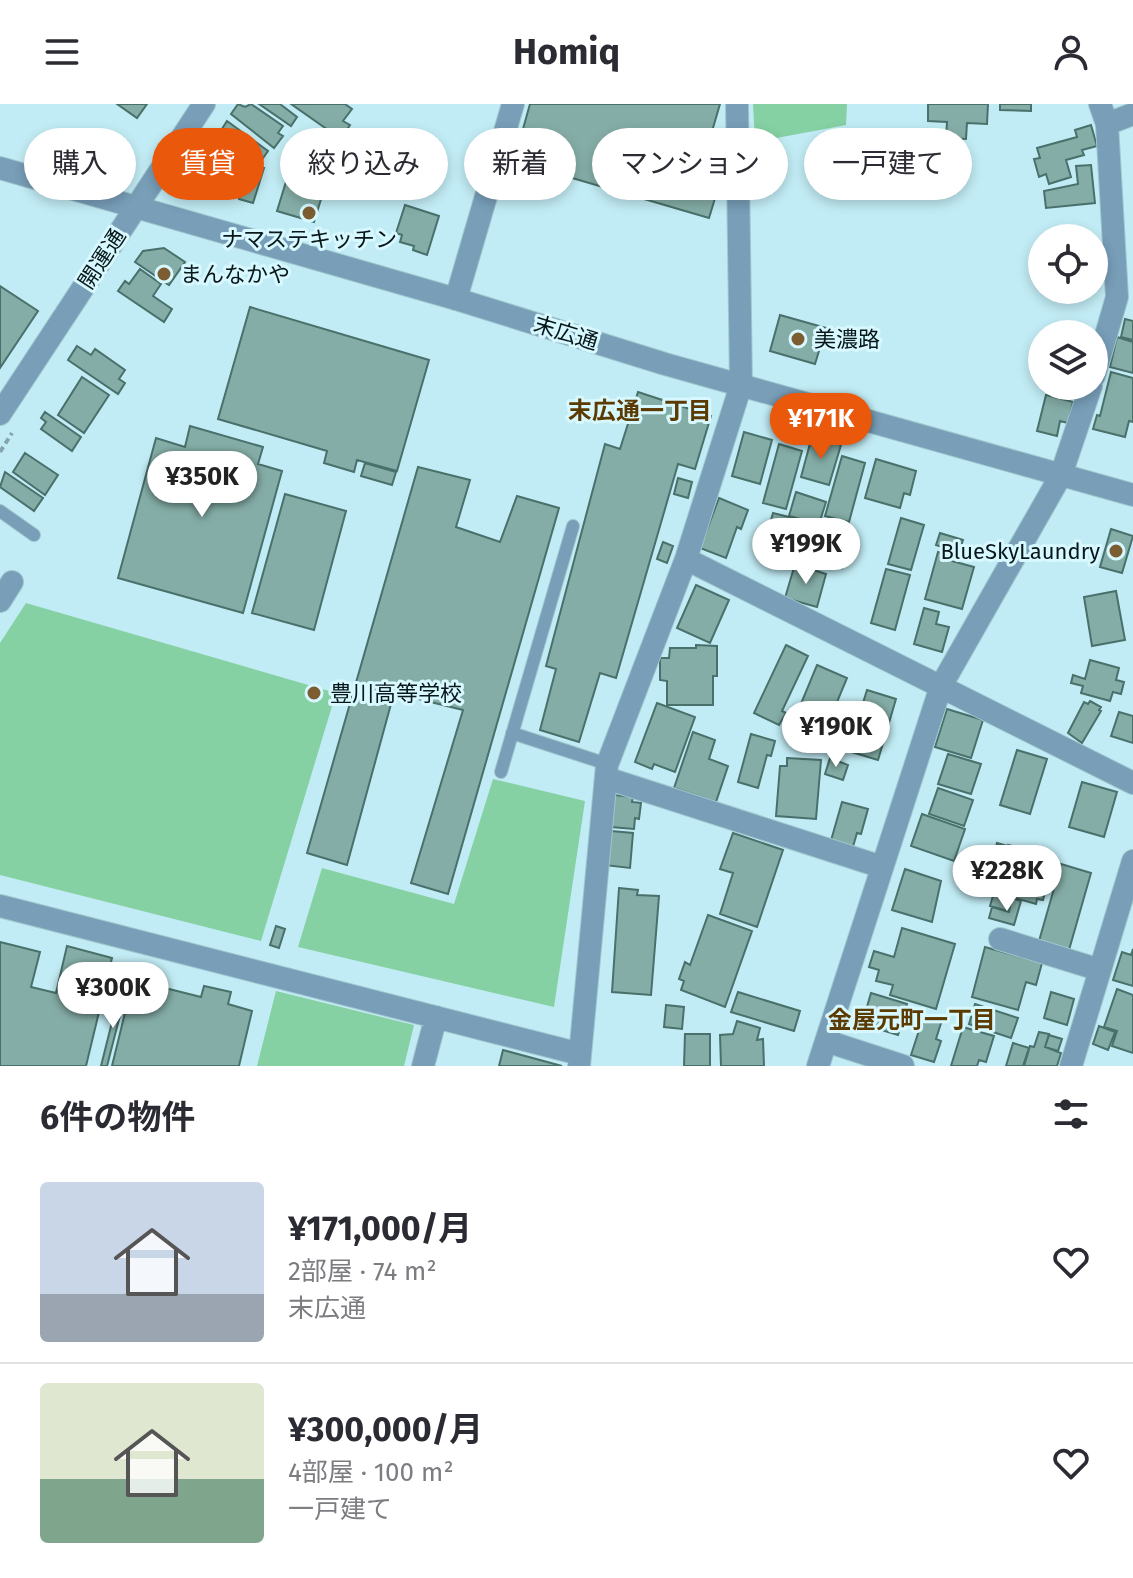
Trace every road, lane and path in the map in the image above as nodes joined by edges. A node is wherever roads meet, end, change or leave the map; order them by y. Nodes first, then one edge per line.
1 (204, 104) edge
2 (513, 104) edge
3 (737, 104) edge
4 (1104, 114) edge
5 (1133, 114) edge
6 (0, 168) edge
7 (135, 208) junction
8 (456, 299) junction
9 (1125, 299) edge
10 (1108, 341) edge
11 (741, 385) junction
12 (1086, 400) edge
13 (0, 414) edge
14 (1061, 475) junction
15 (1133, 495) edge
16 (0, 511) edge
17 (573, 526) dead end
18 (34, 535) dead end
19 (686, 559) junction
20 (941, 686) junction
21 (512, 733) junction
22 (606, 771) junction
23 (501, 772) dead end
24 (1133, 783) edge
25 (1133, 861) edge
26 (882, 867) junction
27 (0, 906) edge
28 (1000, 939) dead end
29 (1100, 970) junction
30 (436, 1017) junction
31 (826, 1041) junction
32 (580, 1060) edge
33 (423, 1066) edge
34 (818, 1066) edge
35 (903, 1066) edge
36 (1071, 1066) edge

1 - 7 street, 開運通
2 - 8 street
3 - 11 street
4 - 5 street
4 - 9 street
6 - 7 street, 末広通
7 - 8 street, 末広通
7 - 13 street, 開運通
8 - 11 street, 末広通
9 - 10 street
11 - 14 street, 末広通
11 - 19 street
12 - 14 street
14 - 15 street, 末広通
14 - 20 street
16 - 18 lane
17 - 21 lane
19 - 20 street
19 - 22 street
20 - 24 street
20 - 26 street
21 - 22 lane
21 - 23 lane
22 - 26 street
22 - 32 street
25 - 29 street
26 - 31 street
27 - 30 street
28 - 29 street
29 - 36 street
30 - 32 street
30 - 33 street
31 - 34 street
31 - 35 street

